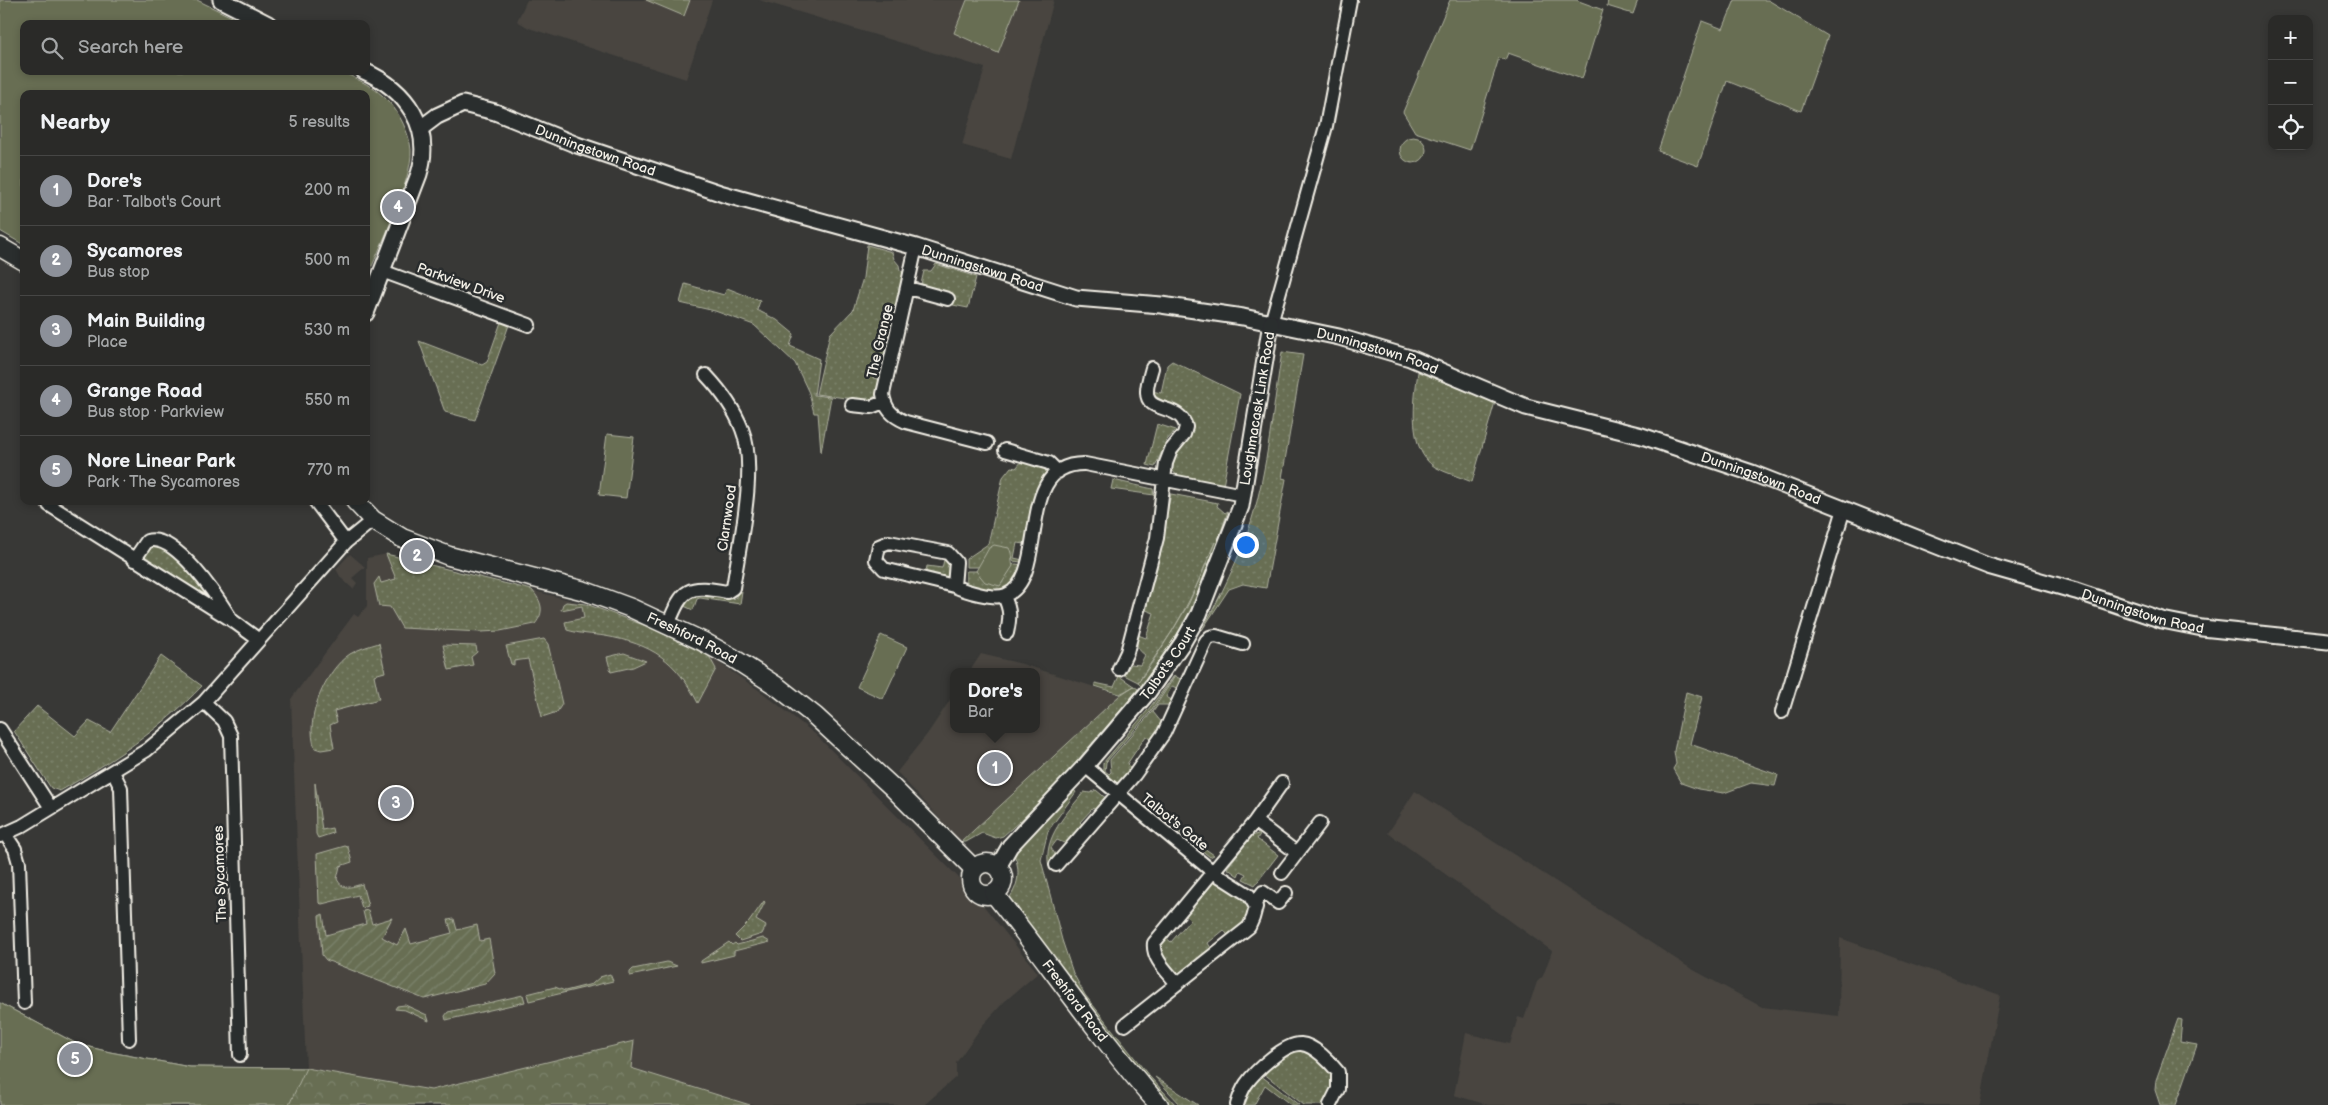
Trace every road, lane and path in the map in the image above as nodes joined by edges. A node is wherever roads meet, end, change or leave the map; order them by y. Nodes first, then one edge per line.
1 (221, 0) edge
2 (1350, 0) edge
3 (260, 20) edge
4 (370, 75) edge
5 (421, 128) junction
6 (916, 246) junction
7 (0, 247) edge
8 (20, 259) edge
9 (382, 271) junction
10 (908, 288) junction
11 (948, 299) dead end
12 (370, 302) edge
13 (1271, 323) junction
14 (528, 325) dead end
15 (1152, 368) dead end
16 (706, 375) dead end
17 (884, 402) junction
18 (852, 406) dead end
19 (987, 443) dead end
20 (1010, 454) dead end
21 (1058, 472) junction
22 (1165, 478) junction
23 (1244, 495) junction
24 (49, 505) dead end
25 (318, 505) edge
26 (359, 505) edge
27 (1844, 509) junction
28 (373, 520) junction
29 (346, 542) junction
30 (134, 560) junction
31 (954, 586) junction
32 (1004, 596) junction
33 (232, 621) junction
34 (668, 625) junction
35 (1007, 633) dead end
36 (259, 640) junction
37 (2328, 641) edge
38 (1243, 644) dead end
39 (1119, 669) dead end
40 (204, 702) junction
41 (1782, 712) dead end
42 (0, 729) edge
43 (1085, 766) junction
44 (113, 772) junction
45 (1282, 783) dead end
46 (1118, 795) junction
47 (51, 808) junction
48 (1256, 821) junction
49 (1320, 823) dead end
50 (2, 835) edge
51 (1297, 853) junction
52 (1056, 866) dead end
53 (998, 867) junction
54 (974, 870) junction
55 (1213, 872) junction
56 (1282, 873) dead end
57 (1286, 893) dead end
58 (994, 894) junction
59 (1254, 903) junction
60 (1177, 984) junction
61 (24, 1002) dead end
62 (1124, 1025) dead end
63 (129, 1039) dead end
64 (240, 1055) dead end
65 (1159, 1105) edge
66 (1237, 1105) edge
67 (1330, 1105) edge

1 - 3 street
2 - 13 street
4 - 5 street
5 - 6 street, Dunningstown Road
5 - 9 street
6 - 10 street, The Grange
6 - 13 street, Dunningstown Road
7 - 8 main road
9 - 12 street
9 - 14 street, Parkview Drive
10 - 11 street
10 - 17 street, The Grange
13 - 23 street, Loughmacask Link Road
13 - 27 street, Dunningstown Road
15 - 22 street
16 - 34 street, Clarnwood
17 - 18 street
17 - 19 street
20 - 21 street
21 - 22 street
21 - 32 street
22 - 23 street
22 - 39 street
23 - 43 street, Talbot's Court
24 - 30 street
25 - 29 street
26 - 28 main road, Freshford Road
27 - 37 street, Dunningstown Road
27 - 41 street
28 - 29 street
28 - 34 main road, Freshford Road
29 - 36 street
30 - 33 street
30 - 33 street
31 - 31 street
31 - 32 street
32 - 35 street
33 - 36 street
34 - 54 main road, Freshford Road
36 - 40 street
38 - 46 street, Talbot's Gate
40 - 44 street
40 - 64 street, The Sycamores
42 - 47 street
43 - 46 street, Talbot's Gate
43 - 53 street, Talbot's Court
44 - 47 street
44 - 63 street
45 - 48 street, Talbot's Gate
46 - 52 street, Talbot's Gate
46 - 55 street, Talbot's Gate
47 - 50 street
48 - 51 street
48 - 55 street, Talbot's Gate
49 - 51 street
50 - 61 street
51 - 56 street
53 - 54 main road
53 - 58 main road
54 - 58 main road
55 - 59 street, Talbot's Gate
55 - 60 street, Talbot's Gate
57 - 59 street
58 - 65 main road, Freshford Road
59 - 60 street
60 - 62 street
66 - 67 street

